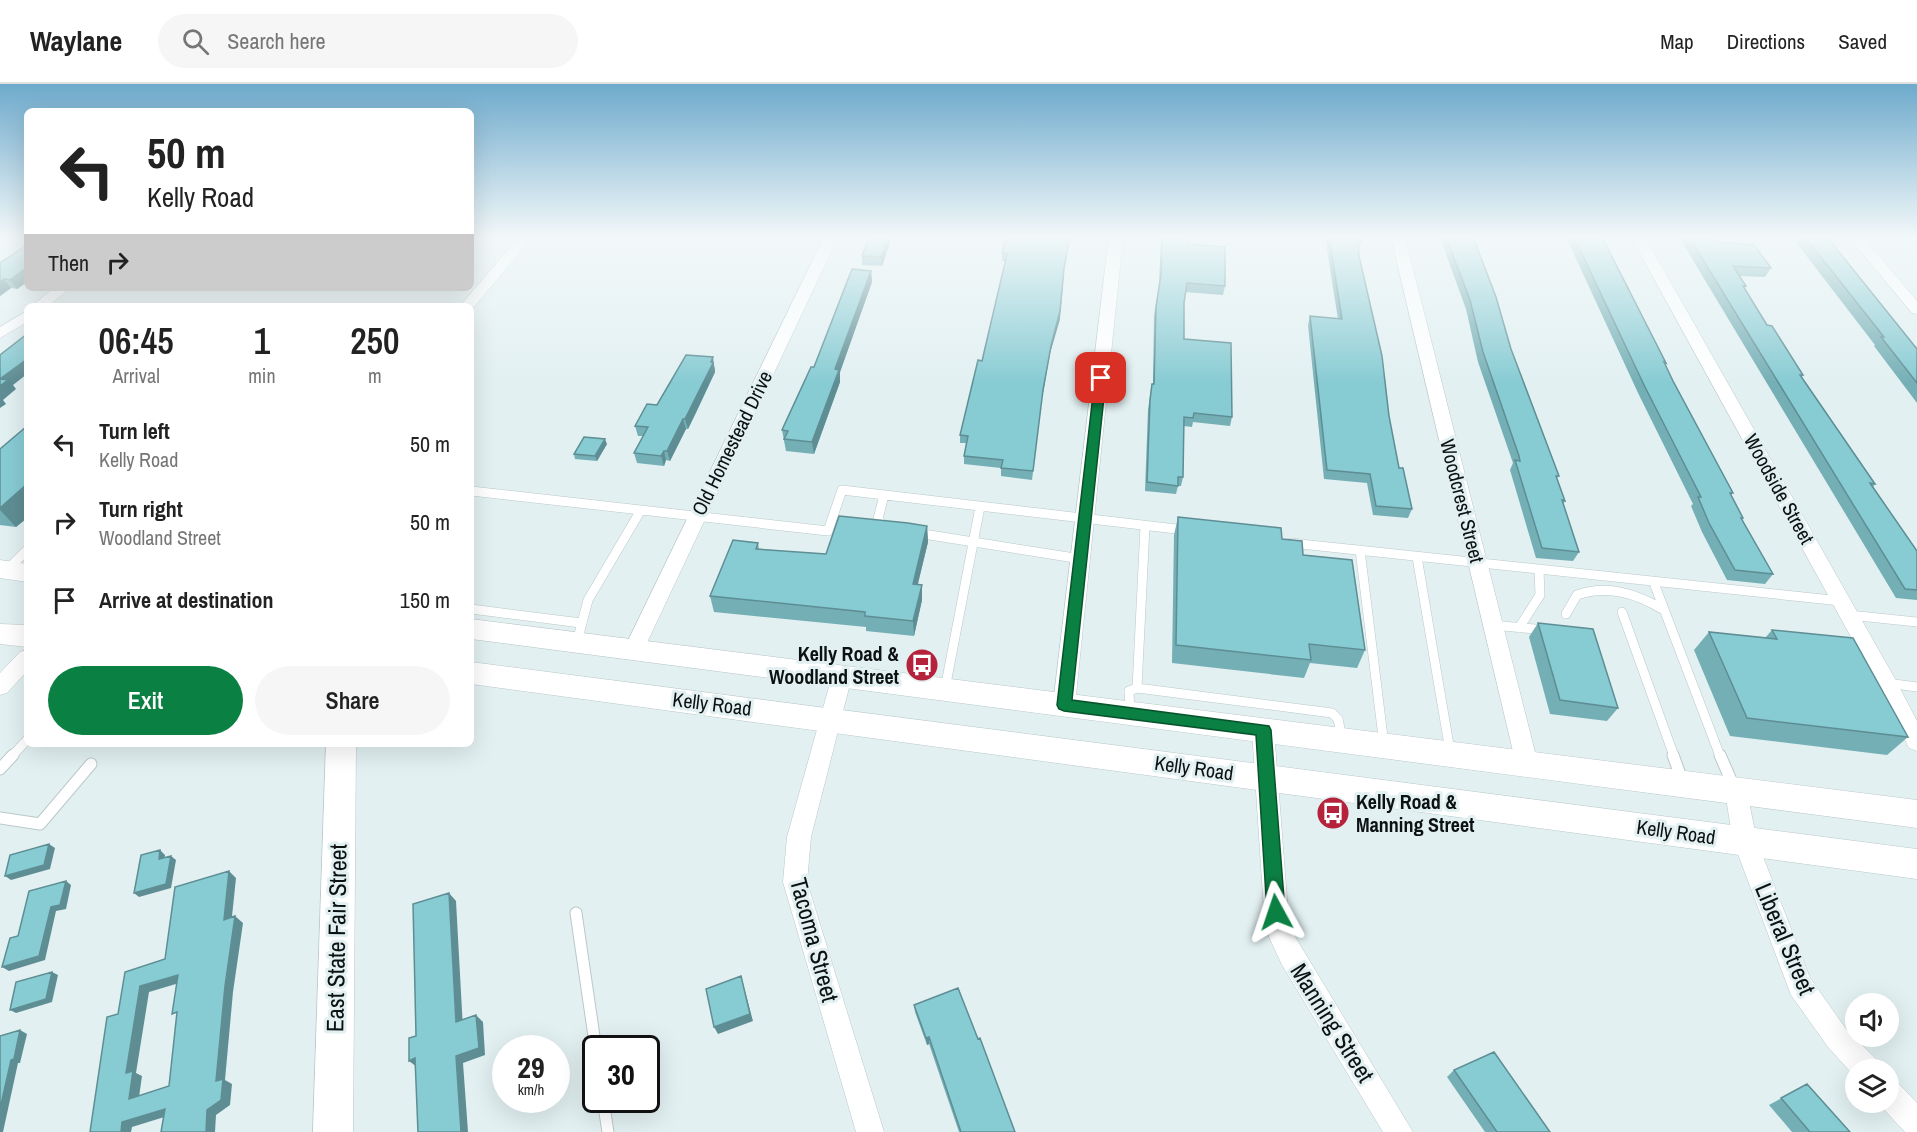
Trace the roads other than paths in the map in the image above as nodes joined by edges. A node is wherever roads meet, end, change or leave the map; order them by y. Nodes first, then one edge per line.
1 (483, 286) edge
2 (808, 286) edge
3 (1111, 286) edge
4 (1410, 286) edge
5 (1665, 286) edge
6 (1897, 286) edge
7 (59, 291) edge
8 (43, 303) edge
9 (469, 303) edge
10 (1917, 310) edge
11 (24, 317) edge
12 (0, 334) edge
13 (474, 491) edge
14 (884, 495) junction
15 (980, 507) junction
16 (641, 510) junction
17 (697, 517) junction
18 (1085, 519) junction
19 (1145, 526) junction
20 (896, 530) edge
21 (1190, 531) edge
22 (907, 532) edge
23 (1281, 541) edge
24 (974, 542) junction
25 (1360, 550) junction
26 (24, 554) edge
27 (1417, 557) junction
28 (1081, 559) junction
29 (1478, 564) junction
30 (11, 571) edge
31 (1539, 571) junction
32 (1654, 583) junction
33 (1845, 608) junction
34 (474, 610) edge
35 (1664, 610) junction
36 (1622, 612) dead end
37 (1566, 614) dead end
38 (1917, 622) edge
39 (1493, 625) junction
40 (1519, 627) junction
41 (474, 629) edge
42 (1556, 630) edge
43 (579, 633) junction
44 (0, 634) edge
45 (24, 636) edge
46 (634, 649) junction
47 (24, 661) edge
48 (474, 673) edge
49 (842, 676) junction
50 (1887, 683) junction
51 (0, 687) edge
52 (1917, 687) edge
53 (945, 689) junction
54 (1133, 701) junction
55 (1064, 705) junction
56 (828, 719) junction
57 (1263, 730) junction
58 (1342, 740) junction
59 (1917, 742) edge
60 (24, 743) edge
61 (1384, 745) junction
62 (341, 747) edge
63 (1450, 754) junction
64 (91, 764) dead end
65 (1527, 764) junction
66 (0, 770) edge
67 (1266, 777) junction
68 (1684, 785) junction
69 (1736, 792) junction
70 (1917, 814) edge
71 (0, 818) edge
72 (1745, 841) junction
73 (1917, 864) edge
74 (576, 913) dead end
75 (594, 1035) edge
76 (1857, 1059) edge
77 (1899, 1105) edge
78 (605, 1113) edge
79 (1917, 1124) edge
80 (333, 1132) edge
81 (608, 1132) edge
82 (870, 1132) edge
83 (1399, 1132) edge

1 - 9 street
2 - 17 street, Old Homestead Drive
3 - 18 street
4 - 29 street, Woodcrest Street
5 - 33 street, Woodside Street
6 - 10 street
7 - 8 street
11 - 12 street
13 - 16 lane
14 - 15 lane
14 - 17 lane
14 - 20 lane
15 - 18 lane
15 - 24 lane
16 - 17 lane
16 - 43 lane
17 - 46 street, Old Homestead Drive
18 - 19 lane
18 - 28 street
19 - 21 lane
19 - 54 lane
22 - 24 lane
23 - 25 lane
24 - 28 lane
24 - 53 lane
25 - 27 lane
25 - 61 lane
26 - 30 lane
27 - 29 lane
27 - 63 lane
28 - 55 street
29 - 31 lane
29 - 39 street, Woodcrest Street
31 - 32 lane
31 - 40 lane
32 - 33 lane
32 - 35 lane
33 - 38 lane
33 - 50 street, Woodside Street
34 - 43 lane
35 - 37 lane
35 - 69 lane
36 - 68 lane
39 - 40 lane
39 - 65 street, Woodcrest Street
40 - 42 lane
41 - 43 street
43 - 46 street
44 - 45 street
46 - 49 street
47 - 51 street
48 - 56 street, Kelly Road
49 - 53 street
49 - 56 street, Tacoma Street
50 - 52 lane
50 - 59 street, Woodside Street
53 - 55 street
54 - 55 street
54 - 57 street
54 - 58 lane
56 - 67 street, Kelly Road
56 - 82 street, Tacoma Street
57 - 58 street
57 - 67 street, Manning Street
58 - 61 street
60 - 66 lane
61 - 63 street
62 - 80 street, East State Fair Street
63 - 65 street
64 - 71 lane
65 - 68 street
67 - 72 street, Kelly Road
67 - 83 street, Manning Street
68 - 69 street
69 - 70 street
69 - 72 street, Liberal Street
72 - 73 street, Kelly Road
72 - 76 street, Liberal Street
74 - 75 lane
77 - 79 street
78 - 81 lane

